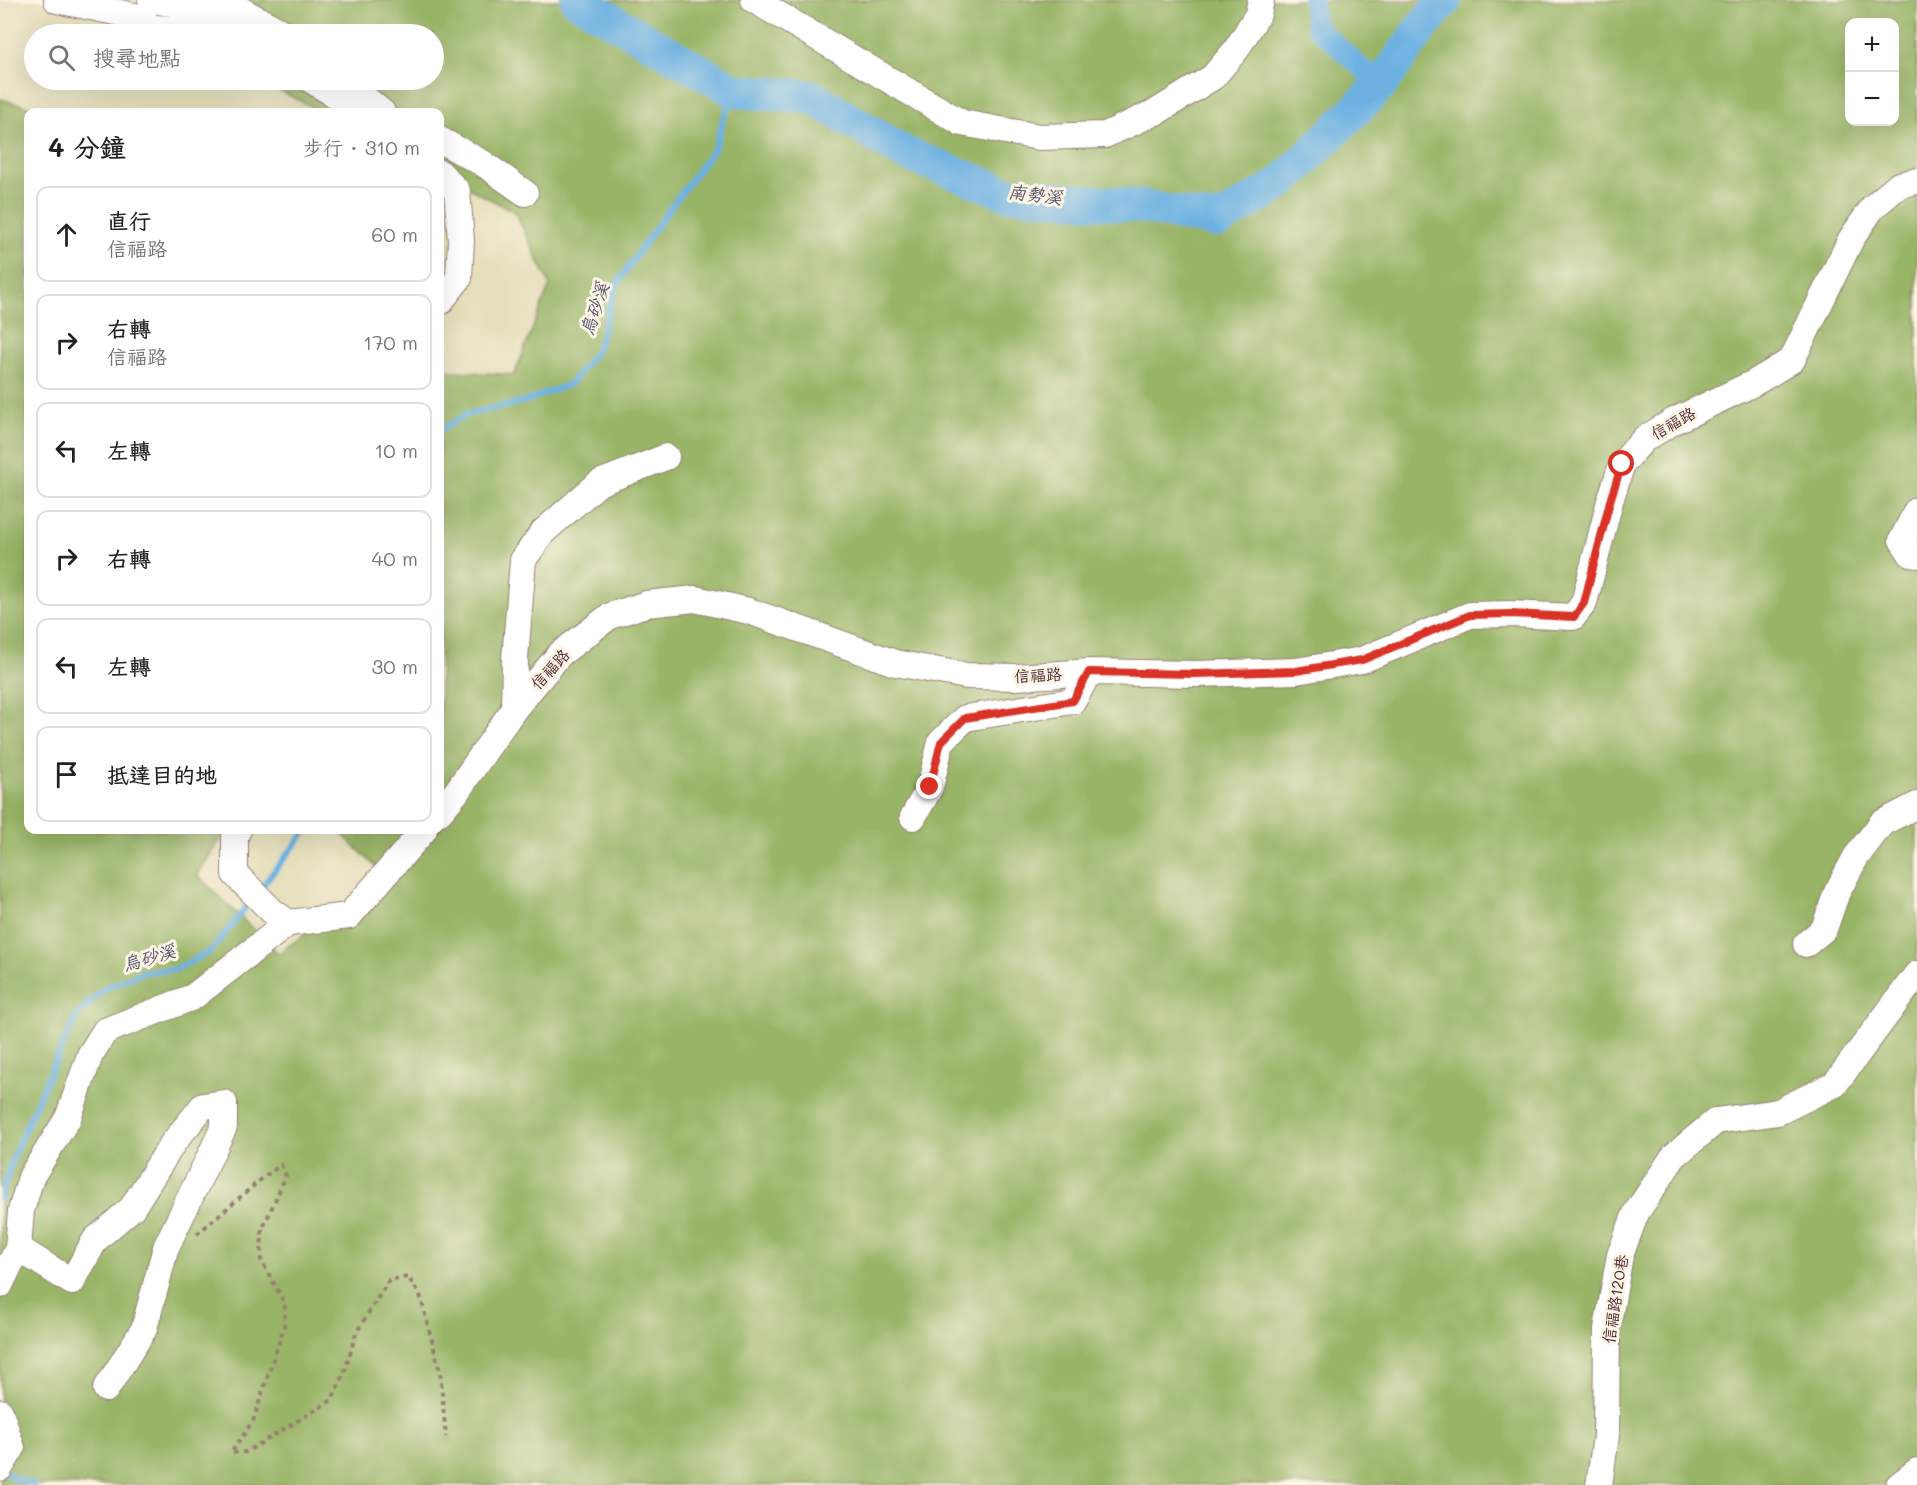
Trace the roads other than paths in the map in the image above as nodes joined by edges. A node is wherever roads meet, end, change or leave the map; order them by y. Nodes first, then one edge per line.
1 (57, 0) edge
2 (151, 0) edge
3 (754, 0) edge
4 (1261, 0) edge
5 (147, 24) edge
6 (267, 24) edge
7 (327, 90) edge
8 (353, 90) edge
9 (367, 108) edge
10 (372, 108) edge
11 (444, 142) edge
12 (444, 177) edge
13 (1917, 181) edge
14 (525, 193) dead end
15 (444, 297) edge
16 (666, 457) dead end
17 (1917, 510) edge
18 (1917, 555) edge
19 (1089, 672) junction
20 (514, 709) junction
21 (1917, 805) edge
22 (444, 807) edge
23 (913, 817) dead end
24 (236, 834) edge
25 (421, 834) edge
26 (288, 923) junction
27 (1806, 944) dead end
28 (1917, 974) edge
29 (18, 1248) junction
30 (0, 1285) edge
31 (106, 1389) dead end
32 (0, 1412) edge
33 (0, 1468) edge
34 (1917, 1471) edge
35 (1599, 1485) edge
36 (1899, 1485) edge

1 - 5 street
2 - 6 street
3 - 4 street
7 - 9 street
8 - 10 street
11 - 14 street
12 - 15 street
13 - 19 street, 信福路
16 - 20 street
17 - 18 street
19 - 20 street, 信福路
19 - 23 street
20 - 22 street, 信福路
21 - 27 street
24 - 26 street
25 - 26 street
26 - 29 street
28 - 35 street, 信福路120巷
29 - 30 street
29 - 31 street
32 - 33 street
34 - 36 street

